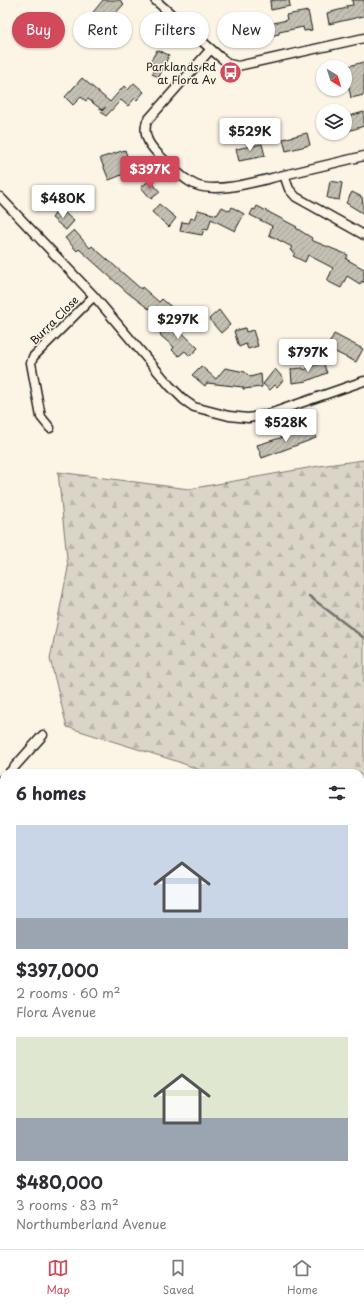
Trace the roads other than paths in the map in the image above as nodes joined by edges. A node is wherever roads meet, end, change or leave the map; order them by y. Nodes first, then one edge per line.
1 (155, 0) edge
2 (364, 38) edge
3 (210, 49) junction
4 (364, 156) edge
5 (284, 175) junction
6 (0, 197) edge
7 (364, 235) edge
8 (94, 296) junction
9 (364, 381) edge
10 (50, 428) dead end
11 (43, 735) dead end
12 (13, 769) edge

1 - 3 street
2 - 3 street
3 - 5 street
4 - 5 street
5 - 7 street
6 - 8 street
8 - 9 street
8 - 10 street, Burra Close
11 - 12 street

